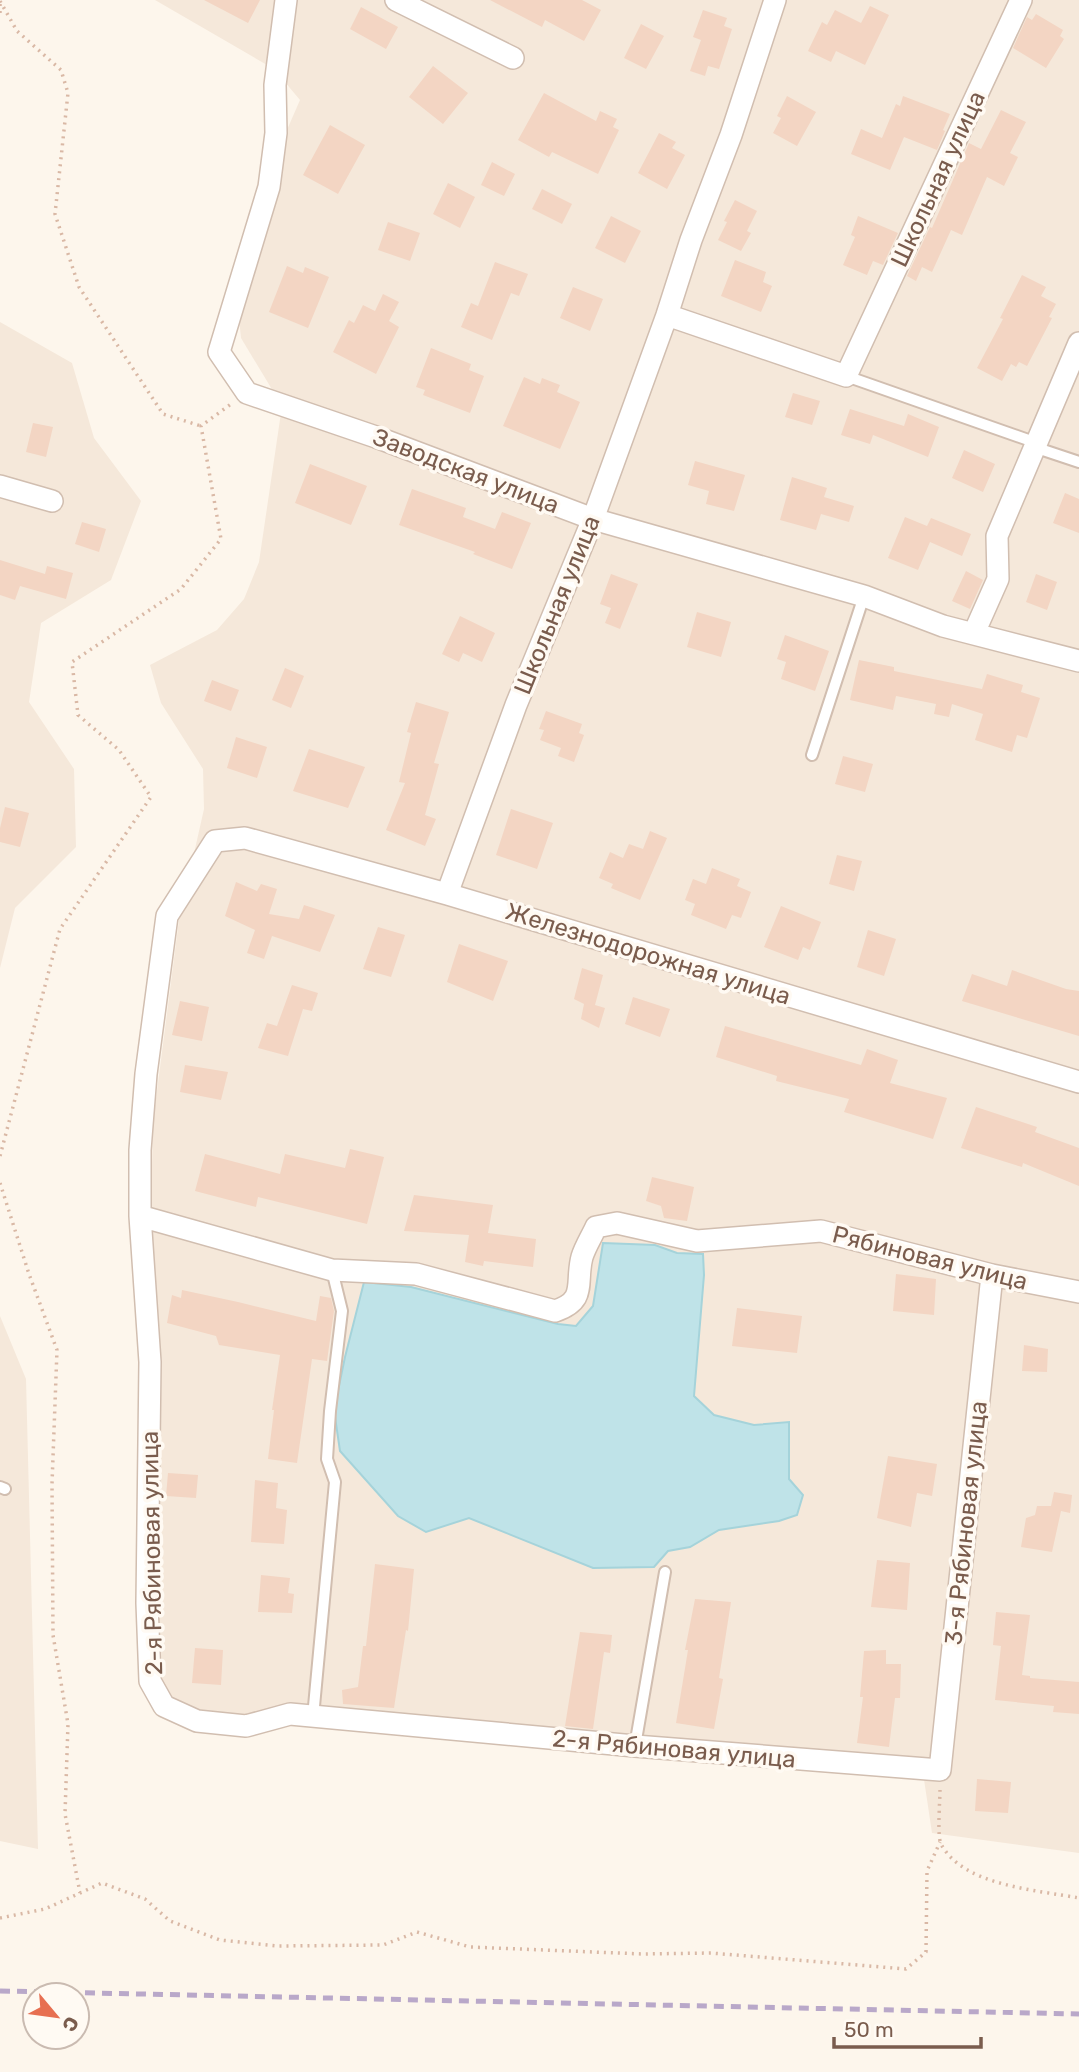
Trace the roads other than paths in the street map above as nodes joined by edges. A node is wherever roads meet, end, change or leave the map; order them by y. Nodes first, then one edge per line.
1 (286, 0) edge
2 (396, 0) edge
3 (775, 0) edge
4 (1021, 0) edge
5 (513, 58) dead end
6 (667, 315) junction
7 (1079, 343) edge
8 (846, 376) junction
9 (1036, 445) junction
10 (1079, 462) edge
11 (0, 486) edge
12 (52, 501) dead end
13 (593, 520) junction
14 (864, 596) junction
15 (974, 633) junction
16 (1079, 661) edge
17 (812, 755) dead end
18 (215, 841) joint
19 (447, 894) junction
20 (1079, 1082) edge
21 (140, 1216) junction
22 (332, 1270) junction
23 (992, 1275) junction
24 (1079, 1292) edge
25 (665, 1572) dead end
26 (313, 1717) junction
27 (635, 1746) junction
28 (940, 1770) joint

1 - 13 street, Заводская улица
2 - 5 street
3 - 6 street, Школьная улица
4 - 8 street, Школьная улица
6 - 8 street
6 - 13 street, Школьная улица
7 - 9 street
8 - 9 lane
9 - 10 lane
9 - 15 street
11 - 12 street
13 - 14 street, Заводская улица
13 - 19 street, Школьная улица
14 - 15 street, Заводская улица
14 - 17 lane
15 - 16 street, Заводская улица
18 - 19 street, Железнодорожная улица
18 - 21 street, 2-я Рябиновая улица
19 - 20 street, Железнодорожная улица
21 - 22 street, Рябиновая улица
21 - 26 street, 2-я Рябиновая улица
22 - 23 street, Рябиновая улица
22 - 26 lane
23 - 24 street, Рябиновая улица
23 - 28 street, 3-я Рябиновая улица
25 - 27 lane
26 - 27 street, 2-я Рябиновая улица
27 - 28 street, 2-я Рябиновая улица

